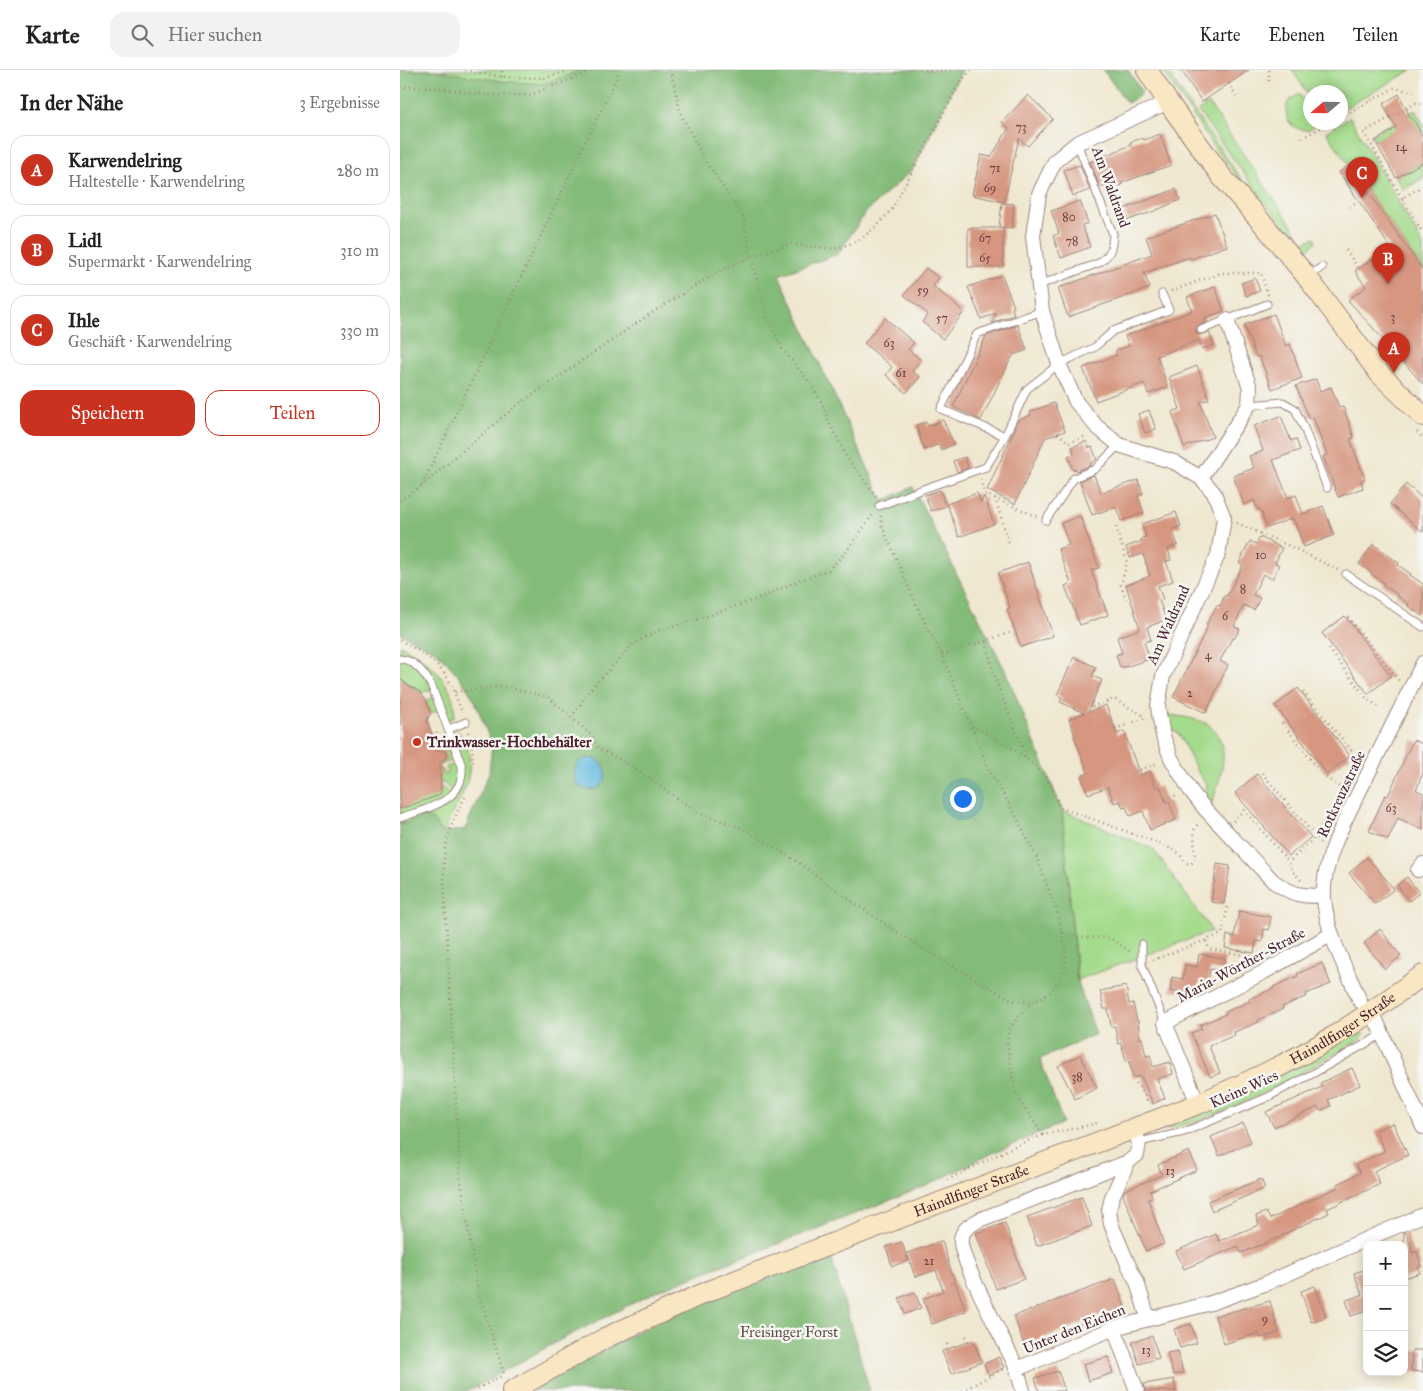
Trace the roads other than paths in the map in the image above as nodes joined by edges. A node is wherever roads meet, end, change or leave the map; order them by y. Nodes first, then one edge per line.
1 (1147, 70) edge
2 (1168, 102) junction
3 (1077, 143) junction
4 (1039, 285) junction
5 (1162, 294) road end
6 (1267, 304) road end
7 (1042, 312) junction
8 (1227, 320) junction
9 (1201, 330) dead end
10 (1058, 364) junction
11 (1249, 406) junction
12 (1423, 416) edge
13 (1005, 436) junction
14 (1120, 445) junction
15 (1202, 478) junction
16 (1327, 488) dead end
17 (879, 506) road end
18 (1046, 520) road end
19 (1346, 574) road end
20 (1423, 627) edge
21 (400, 659) edge
22 (1423, 663) edge
23 (466, 722) road end
24 (448, 729) junction
25 (400, 818) edge
26 (1324, 896) junction
27 (1332, 934) junction
28 (1142, 944) dead end
29 (1423, 975) edge
30 (1366, 1006) junction
31 (1165, 1024) junction
32 (1381, 1035) junction
33 (1198, 1104) junction
34 (1423, 1127) edge
35 (1136, 1136) junction
36 (1128, 1162) junction
37 (1423, 1215) edge
38 (1148, 1318) junction
39 (1114, 1328) junction
40 (1013, 1368) junction
41 (509, 1387) edge
42 (1023, 1391) edge
43 (1137, 1391) edge

1 - 2 street
2 - 3 street, Am Waldrand
2 - 12 street
3 - 4 street, Am Waldrand
3 - 4 lane, Am Waldrand
4 - 7 street, Am Waldrand
5 - 10 lane
6 - 8 lane
7 - 10 street, Am Waldrand
7 - 13 lane
8 - 9 lane
8 - 11 street
10 - 13 lane
10 - 14 street, Am Waldrand
11 - 15 street
11 - 16 lane
13 - 17 lane
14 - 15 street, Am Waldrand
14 - 18 lane
15 - 26 street, Am Waldrand
19 - 20 lane
21 - 24 lane
22 - 26 street, Rotkreuzstraße
23 - 24 lane
24 - 25 lane
26 - 27 street, Rotkreuzstraße
27 - 30 street, Rotkreuzstraße
27 - 31 street, Maria-Wörther-Straße
28 - 31 lane, Maria-Wörther-Straße
29 - 30 street, Haindlfinger Straße
30 - 32 street
30 - 33 street, Haindlfinger Straße
31 - 33 street, Maria-Wörther-Straße
32 - 34 street
32 - 35 lane, Kleine Wies
33 - 35 street, Haindlfinger Straße
35 - 36 street
35 - 41 street, Haindlfinger Straße
36 - 38 street
36 - 40 street, Unter den Eichen
37 - 38 street, Unter den Eichen
38 - 39 street, Unter den Eichen
39 - 40 street, Unter den Eichen
39 - 43 street
40 - 42 street

